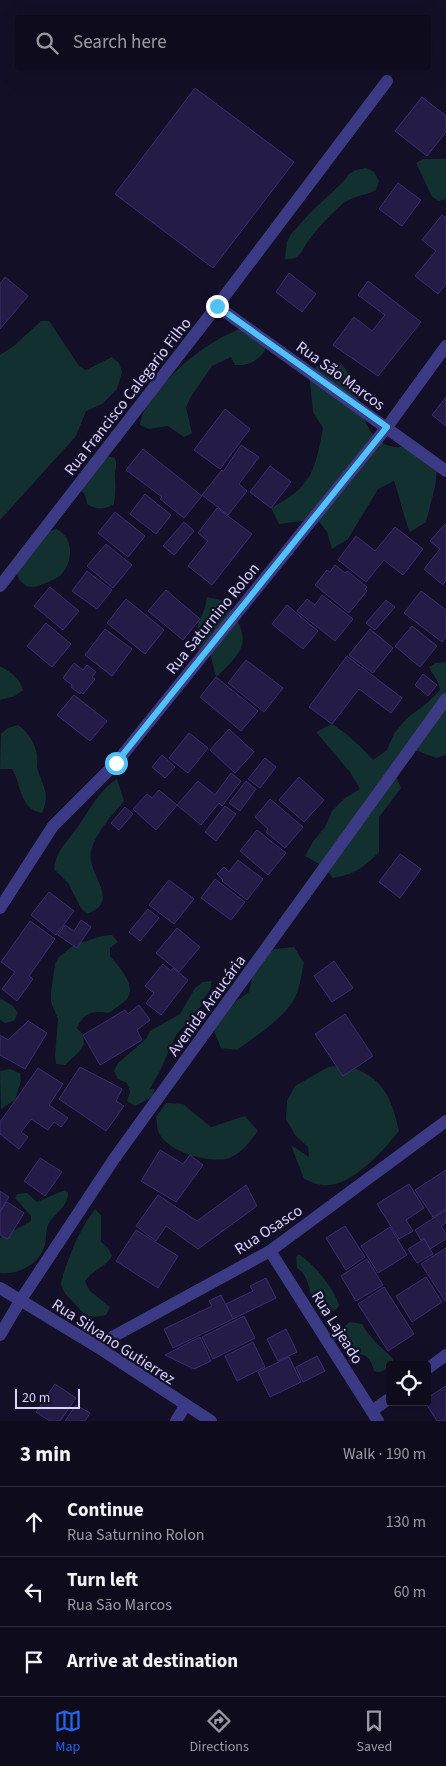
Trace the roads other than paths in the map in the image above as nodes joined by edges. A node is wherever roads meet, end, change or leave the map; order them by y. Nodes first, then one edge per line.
1 (387, 82) dead end
2 (217, 306) junction
3 (446, 346) edge
4 (387, 427) junction
5 (446, 471) edge
6 (0, 586) edge
7 (446, 699) edge
8 (0, 908) edge
9 (446, 1121) edge
10 (270, 1251) junction
11 (0, 1288) edge
12 (20, 1301) junction
13 (0, 1335) edge
14 (96, 1346) junction
15 (446, 1355) edge
16 (431, 1367) edge
17 (386, 1403) edge
18 (185, 1406) junction
19 (375, 1416) edge
20 (176, 1421) edge
21 (211, 1421) edge

1 - 2 street, Rua Francisco Calegario Filho
2 - 4 street, Rua São Marcos
2 - 6 street, Rua Francisco Calegario Filho
3 - 4 street, Rua Saturnino Rolon
4 - 5 street, Rua São Marcos
4 - 8 street, Rua Saturnino Rolon
7 - 12 street, Avenida Araucária
9 - 10 street, Rua Osasco
10 - 14 street, Rua Osasco
10 - 19 street, Rua Lajeado
11 - 12 street, Rua Silvano Gutierrez
12 - 13 street, Avenida Araucária
12 - 14 street, Rua Silvano Gutierrez
14 - 18 street, Rua Silvano Gutierrez
15 - 16 street
17 - 19 street
18 - 20 street
18 - 21 street, Rua Silvano Gutierrez

